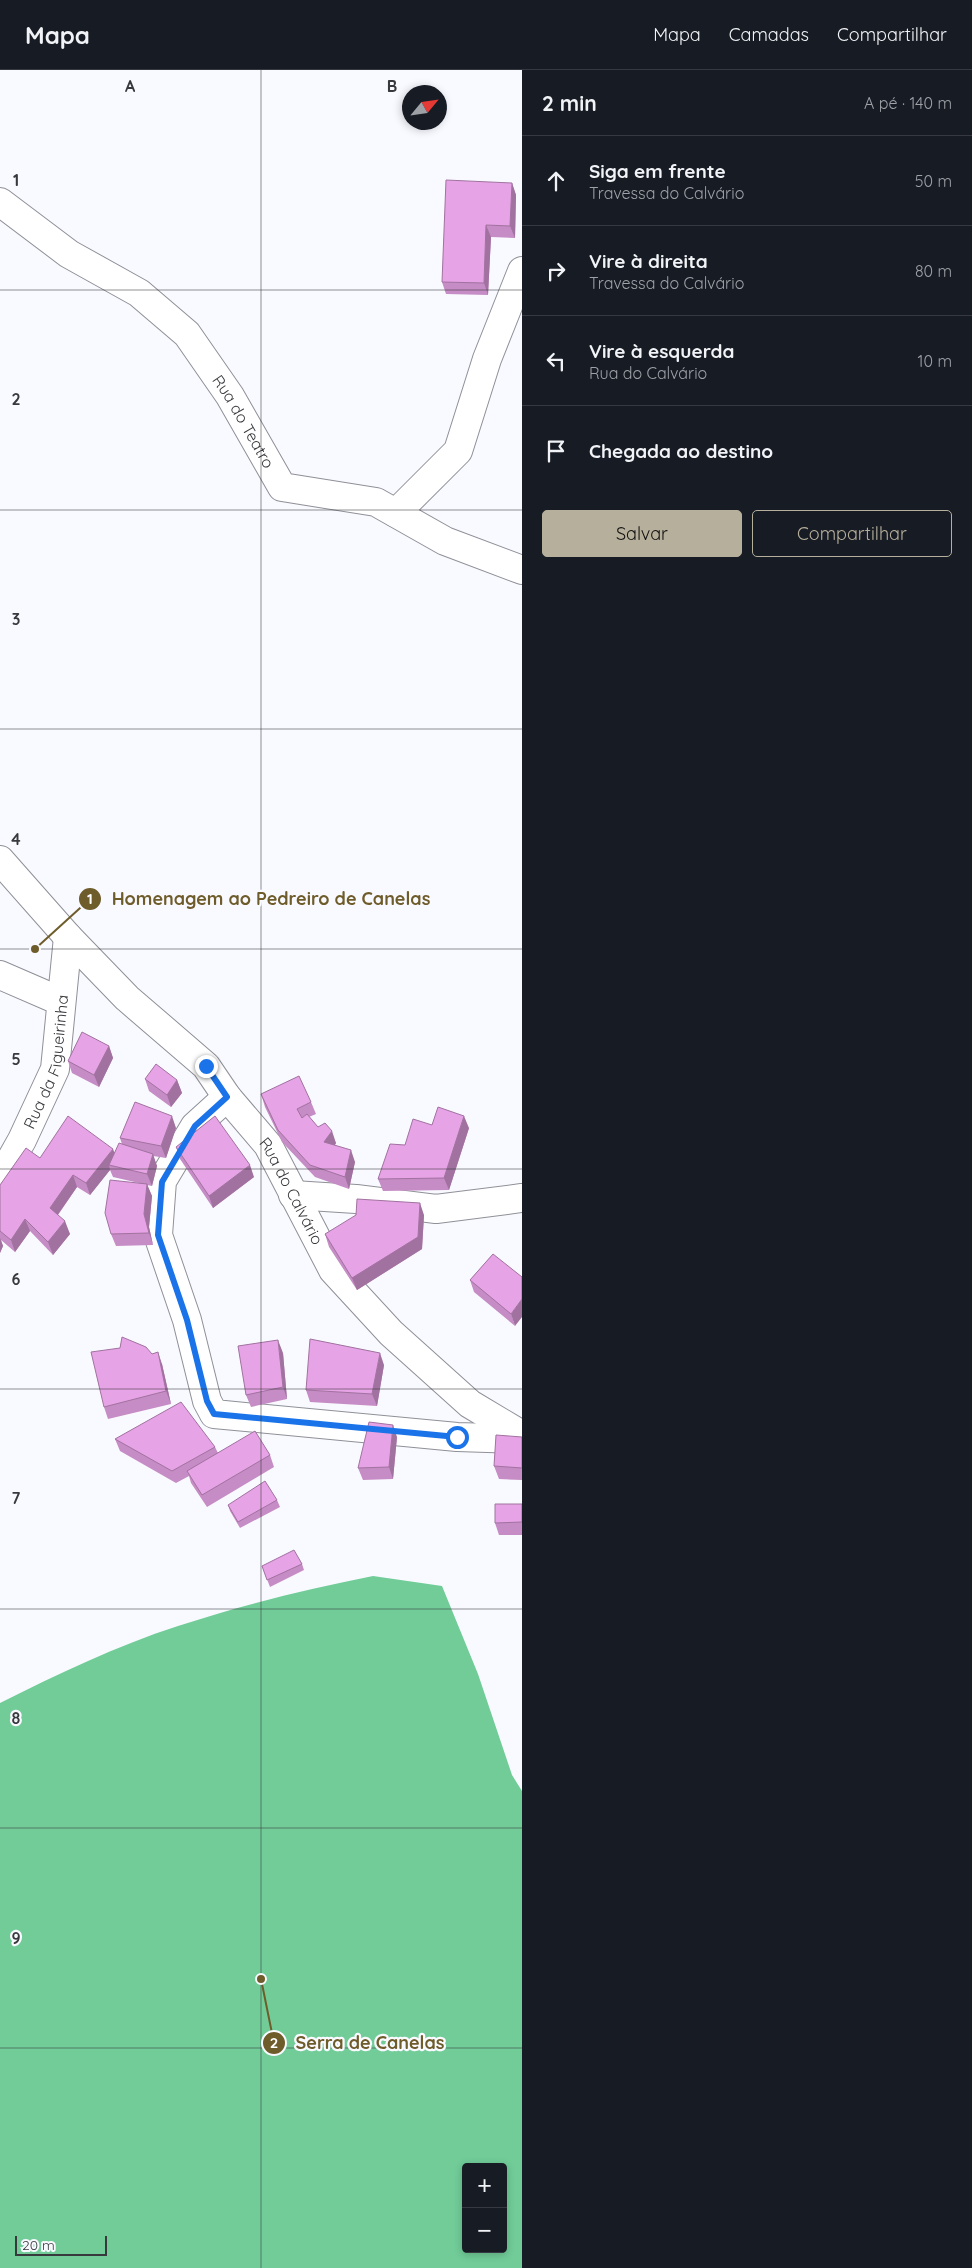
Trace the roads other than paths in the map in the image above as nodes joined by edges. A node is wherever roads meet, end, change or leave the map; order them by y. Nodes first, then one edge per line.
1 (0, 202) edge
2 (522, 271) edge
3 (396, 513) junction
4 (522, 570) edge
5 (0, 860) edge
6 (68, 937) junction
7 (0, 975) edge
8 (60, 1001) junction
9 (227, 1097) junction
10 (0, 1179) edge
11 (293, 1195) junction
12 (522, 1198) edge
13 (522, 1435) edge
14 (522, 1439) edge

1 - 3 street, Rua do Teatro
2 - 3 street
3 - 4 street, Rua do Teatro
5 - 6 street, Rua do Calvário
6 - 8 street, Rua da Figueirinha
6 - 9 street, Rua do Calvário
7 - 8 street
8 - 10 street, Rua da Figueirinha
9 - 11 street, Rua do Calvário
9 - 14 street
11 - 12 street
11 - 13 street, Rua do Calvário

